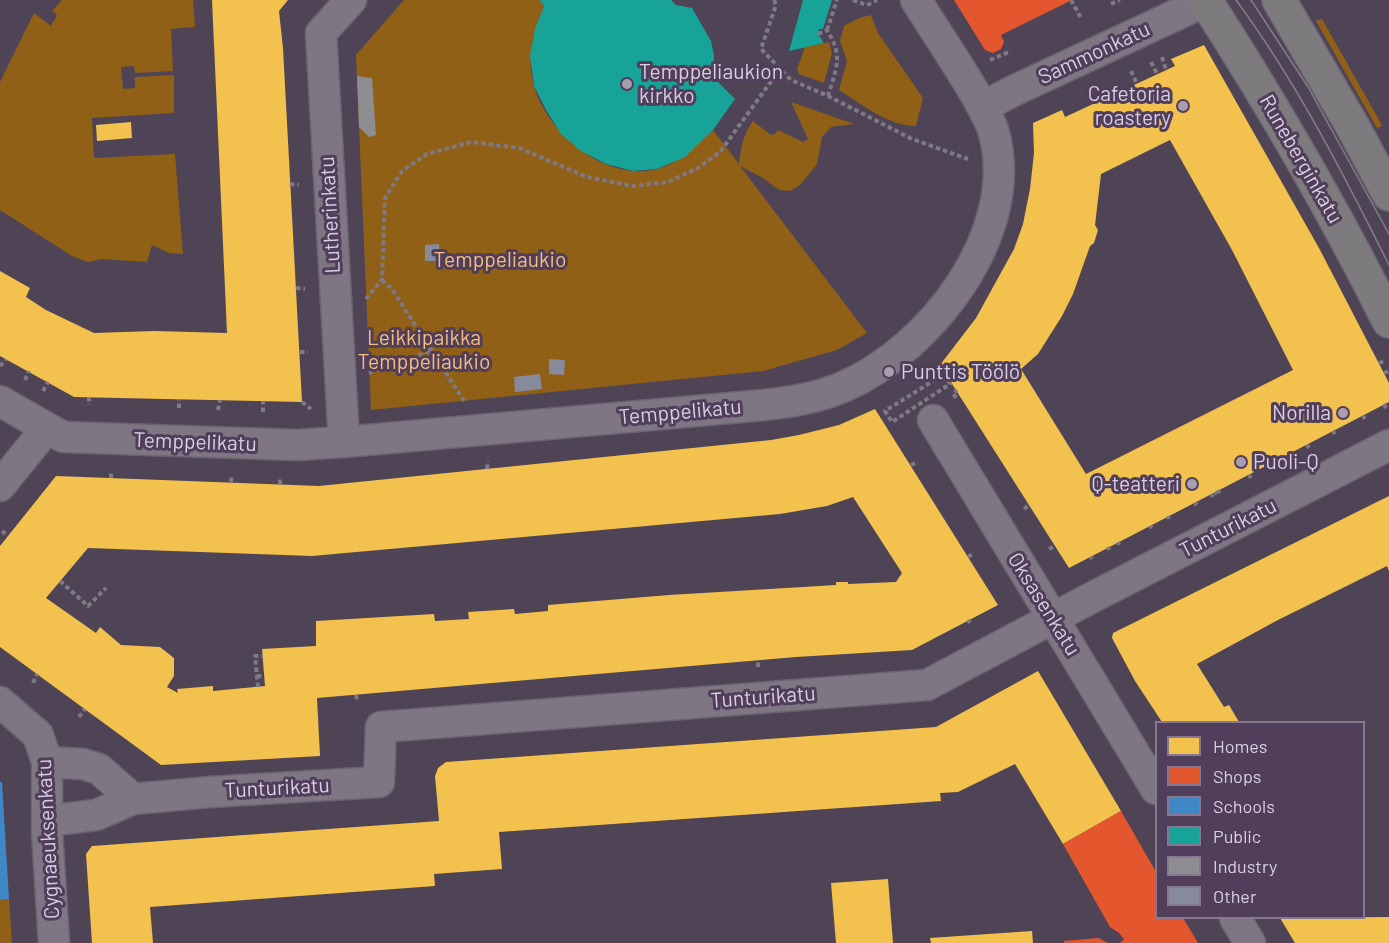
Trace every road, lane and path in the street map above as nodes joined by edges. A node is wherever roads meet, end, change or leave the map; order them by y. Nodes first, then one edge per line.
1 (351, 0) edge
2 (774, 0) edge
3 (837, 0) edge
4 (853, 0) edge
5 (877, 0) edge
6 (916, 0) edge
7 (1071, 0) edge
8 (1120, 0) edge
9 (1279, 0) edge
10 (1205, 1) edge
11 (1111, 4) dead end
12 (1081, 18) dead end
13 (827, 30) junction
14 (818, 33) dead end
15 (1011, 51) dead end
16 (1161, 57) dead end
17 (988, 61) dead end
18 (1151, 62) dead end
19 (780, 69) junction
20 (1166, 70) dead end
21 (1131, 71) dead end
22 (1157, 74) dead end
23 (1137, 84) dead end
24 (828, 96) junction
25 (983, 108) junction
26 (969, 160) dead end
27 (290, 184) dead end
28 (299, 185) dead end
29 (1389, 194) edge
30 (381, 280) junction
31 (296, 288) dead end
32 (305, 289) dead end
33 (361, 304) dead end
34 (1389, 321) edge
35 (431, 351) junction
36 (300, 352) dead end
37 (308, 352) dead end
38 (6, 359) dead end
39 (0, 366) edge
40 (29, 371) dead end
41 (365, 373) dead end
42 (25, 380) dead end
43 (48, 382) dead end
44 (945, 387) dead end
45 (957, 390) dead end
46 (43, 391) dead end
47 (89, 397) dead end
48 (179, 399) dead end
49 (220, 400) dead end
50 (0, 401) edge
51 (263, 401) dead end
52 (302, 402) dead end
53 (959, 403) dead end
54 (465, 404) dead end
55 (89, 405) dead end
56 (179, 408) dead end
57 (311, 409) dead end
58 (218, 410) dead end
59 (263, 412) dead end
60 (897, 418) dead end
61 (933, 420) dead end
62 (46, 429) junction
63 (344, 442) junction
64 (1389, 445) edge
65 (488, 461) dead end
66 (918, 462) dead end
67 (911, 465) dead end
68 (488, 469) dead end
69 (232, 476) dead end
70 (280, 477) dead end
71 (231, 482) dead end
72 (280, 484) dead end
73 (0, 486) edge
74 (1029, 506) dead end
75 (1024, 509) dead end
76 (2, 531) dead end
77 (8, 536) dead end
78 (1055, 546) dead end
79 (1049, 549) dead end
80 (974, 553) dead end
81 (968, 557) dead end
82 (60, 581) dead end
83 (106, 588) dead end
84 (1052, 618) junction
85 (263, 656) dead end
86 (758, 661) dead end
87 (758, 667) dead end
88 (37, 674) dead end
89 (257, 676) junction
90 (264, 676) dead end
91 (33, 682) dead end
92 (258, 687) dead end
93 (0, 702) edge
94 (85, 709) dead end
95 (79, 717) dead end
96 (42, 748) junction
97 (1155, 787) edge
98 (133, 799) junction
99 (47, 821) junction
100 (1236, 919) edge
101 (54, 943) edge
102 (1250, 943) edge

1 - 63 street, Lutherinkatu
2 - 19 path
3 - 13 path
4 - 5 path
6 - 25 street, Temppelikatu
7 - 12 path
8 - 11 path
9 - 29 main road
10 - 25 street, Sammonkatu
10 - 34 main road, Runeberginkatu
13 - 14 path
13 - 24 path
15 - 17 path
16 - 20 path
18 - 22 path
19 - 24 path
19 - 30 path
21 - 23 path
24 - 26 path
25 - 63 street, Temppelikatu
27 - 28 path
30 - 33 path
30 - 35 path
31 - 32 path
35 - 41 path
35 - 54 path
36 - 37 path
38 - 39 path
40 - 42 path
43 - 46 path
44 - 60 path
45 - 53 path
47 - 55 path
48 - 56 path
49 - 58 path
50 - 62 street, Temppelikatu
51 - 59 path
52 - 57 path
61 - 84 street, Oksasenkatu
62 - 63 street, Temppelikatu
62 - 73 street
64 - 84 street, Tunturikatu
65 - 68 path
66 - 67 path
69 - 71 path
70 - 72 path
74 - 75 path
76 - 77 path
78 - 79 path
80 - 81 path
82 - 83 path
84 - 97 street, Oksasenkatu
84 - 98 street, Tunturikatu
85 - 89 path
86 - 87 path
88 - 91 path
89 - 90 path
89 - 92 path
93 - 96 street
94 - 95 path
96 - 98 street
96 - 99 street, Cygnaeuksenkatu
98 - 99 street, Tunturikatu
99 - 101 street, Cygnaeuksenkatu
100 - 102 street

